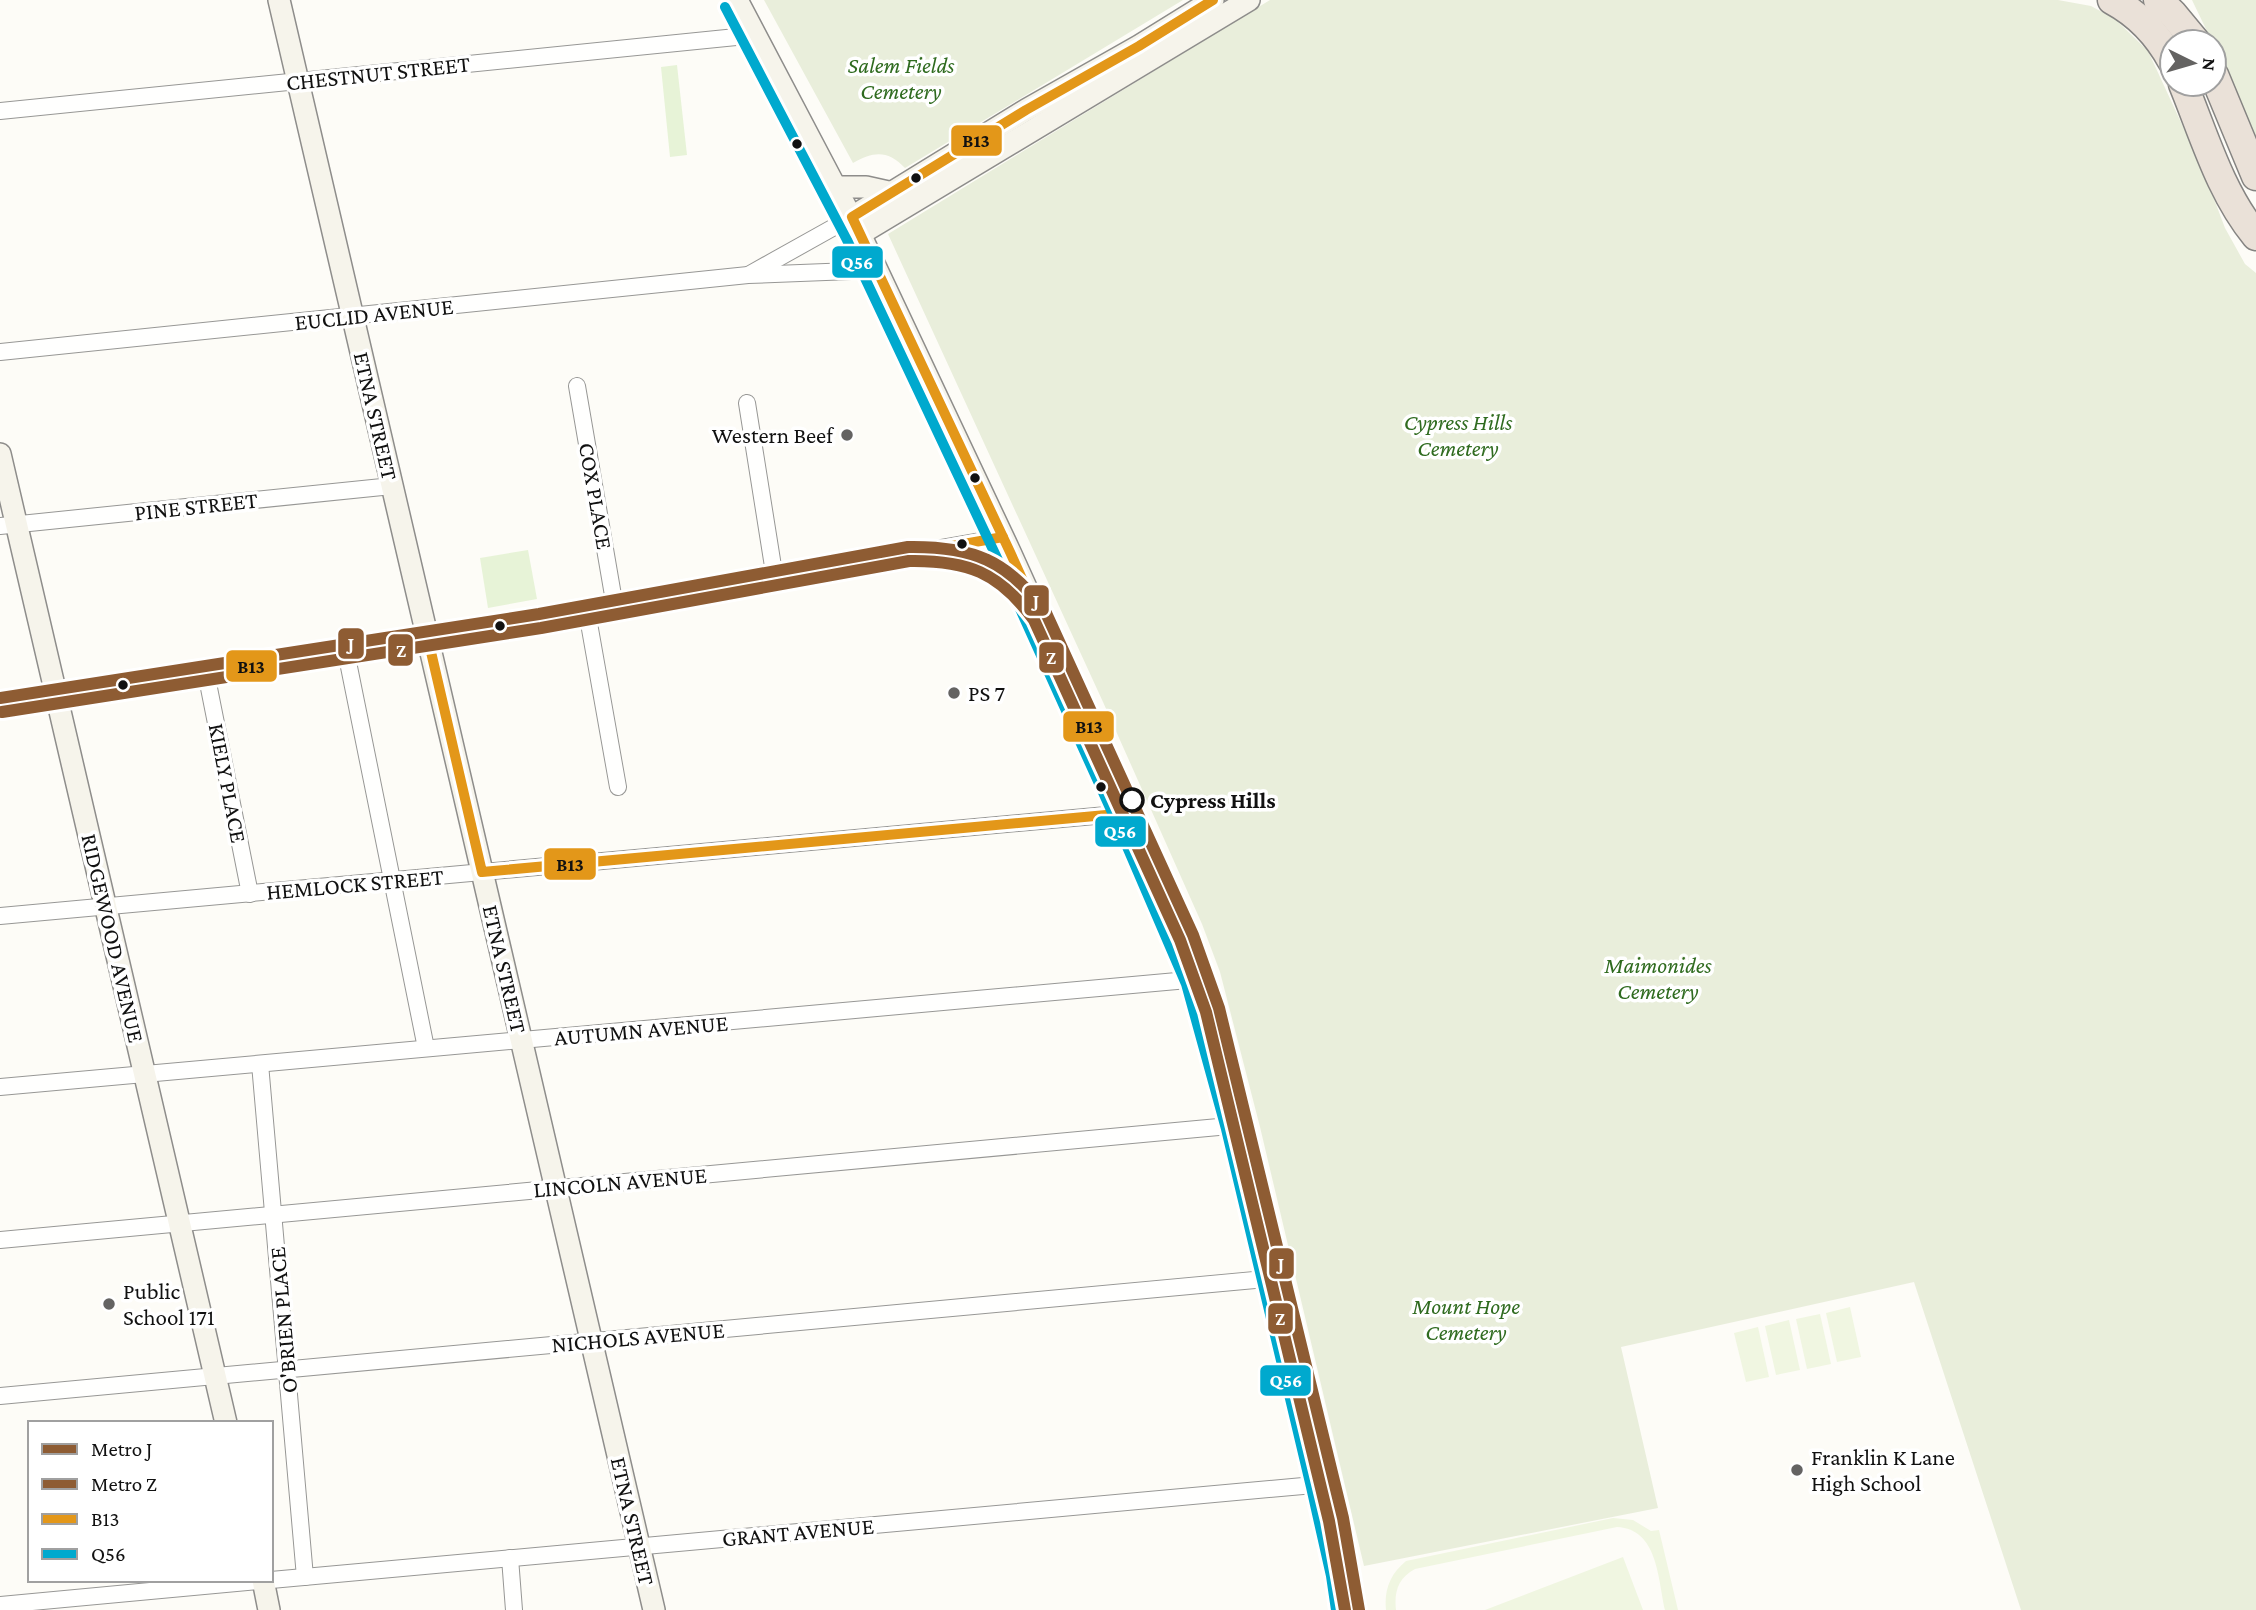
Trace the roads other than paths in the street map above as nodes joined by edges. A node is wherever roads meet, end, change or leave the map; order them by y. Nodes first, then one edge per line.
1 (279, 0) edge
2 (737, 0) edge
3 (1213, 0) edge
4 (1249, 0) edge
5 (2112, 0) edge
6 (2158, 0) edge
7 (2185, 28) edge
8 (756, 35) junction
9 (2158, 40) edge
10 (298, 81) junction
11 (2189, 98) edge
12 (2224, 98) edge
13 (0, 111) edge
14 (2256, 176) edge
15 (837, 187) junction
16 (893, 193) junction
17 (856, 225) junction
18 (2256, 236) edge
19 (877, 270) junction
20 (748, 275) junction
21 (352, 317) junction
22 (0, 352) edge
23 (577, 386) dead end
24 (747, 403) dead end
25 (0, 454) edge
26 (392, 486) junction
27 (8, 525) edge
28 (1003, 537) junction
29 (775, 579) junction
30 (615, 607) junction
31 (587, 612) junction
32 (428, 639) junction
33 (346, 652) junction
34 (206, 673) junction
35 (56, 695) junction
36 (0, 704) edge
37 (618, 786) dead end
38 (1128, 813) junction
39 (482, 873) junction
40 (392, 881) junction
41 (250, 894) junction
42 (106, 907) junction
43 (0, 916) edge
44 (1199, 979) junction
45 (521, 1040) junction
46 (426, 1048) junction
47 (260, 1064) junction
48 (145, 1074) junction
49 (0, 1087) edge
50 (1240, 1125) junction
51 (556, 1188) junction
52 (273, 1214) junction
53 (180, 1223) junction
54 (0, 1240) edge
55 (1276, 1278) junction
56 (592, 1342) junction
57 (287, 1369) junction
58 (215, 1376) junction
59 (0, 1396) edge
60 (226, 1421) edge
61 (1325, 1484) junction
62 (639, 1547) junction
63 (510, 1558) junction
64 (305, 1577) junction
65 (273, 1580) edge
66 (252, 1582) edge
67 (263, 1582) edge
68 (0, 1605) edge
69 (270, 1610) edge
70 (514, 1610) edge
71 (654, 1610) edge
72 (1350, 1610) edge

1 - 10 main road, ETNA STREET
2 - 8 main road
3 - 16 main road
4 - 17 main road
5 - 9 highway
6 - 7 highway
8 - 10 street, CHESTNUT STREET
8 - 15 main road
10 - 13 street, CHESTNUT STREET
10 - 21 main road, ETNA STREET
11 - 18 highway
12 - 14 highway
15 - 16 main road
15 - 17 main road
16 - 17 main road
17 - 19 main road
17 - 20 street, EUCLID AVENUE
19 - 20 street, EUCLID AVENUE
19 - 28 main road
20 - 21 street, EUCLID AVENUE
21 - 22 street, EUCLID AVENUE
21 - 26 main road, ETNA STREET
23 - 30 street, COX PLACE
24 - 29 street
25 - 27 main road, RIDGEWOOD AVENUE
26 - 27 street, PINE STREET
26 - 32 main road, ETNA STREET
27 - 35 main road, RIDGEWOOD AVENUE
28 - 29 street
28 - 38 main road
29 - 30 street
30 - 31 street
31 - 32 street
31 - 37 street
32 - 33 street
32 - 39 main road, ETNA STREET
33 - 34 street
33 - 40 street
34 - 35 street
34 - 41 street, KIELY PLACE
35 - 36 street
35 - 42 main road, RIDGEWOOD AVENUE
38 - 39 street, HEMLOCK STREET
38 - 44 main road
39 - 40 street, HEMLOCK STREET
39 - 45 main road, ETNA STREET
40 - 41 street, HEMLOCK STREET
40 - 46 street
41 - 42 street, HEMLOCK STREET
42 - 43 street, HEMLOCK STREET
42 - 48 main road, RIDGEWOOD AVENUE
44 - 45 street, AUTUMN AVENUE
44 - 50 main road
45 - 46 street, AUTUMN AVENUE
45 - 51 main road, ETNA STREET
46 - 47 street, AUTUMN AVENUE
47 - 48 street, AUTUMN AVENUE
47 - 52 street, O'BRIEN PLACE
48 - 49 street, AUTUMN AVENUE
48 - 53 main road, RIDGEWOOD AVENUE
50 - 51 street, LINCOLN AVENUE
50 - 55 main road
51 - 52 street, LINCOLN AVENUE
51 - 56 main road, ETNA STREET
52 - 53 street, LINCOLN AVENUE
52 - 57 street, O'BRIEN PLACE
53 - 54 street, LINCOLN AVENUE
53 - 58 main road, RIDGEWOOD AVENUE
55 - 56 street, NICHOLS AVENUE
55 - 61 main road
56 - 57 street, NICHOLS AVENUE
56 - 62 main road, ETNA STREET
57 - 58 street, NICHOLS AVENUE
57 - 64 street, O'BRIEN PLACE
58 - 59 street, NICHOLS AVENUE
58 - 60 main road, RIDGEWOOD AVENUE
61 - 62 street, GRANT AVENUE
61 - 72 main road
62 - 63 street, GRANT AVENUE
62 - 71 main road, ETNA STREET
63 - 64 street, GRANT AVENUE
63 - 70 street
64 - 65 street, GRANT AVENUE
66 - 68 street, GRANT AVENUE
67 - 69 main road

